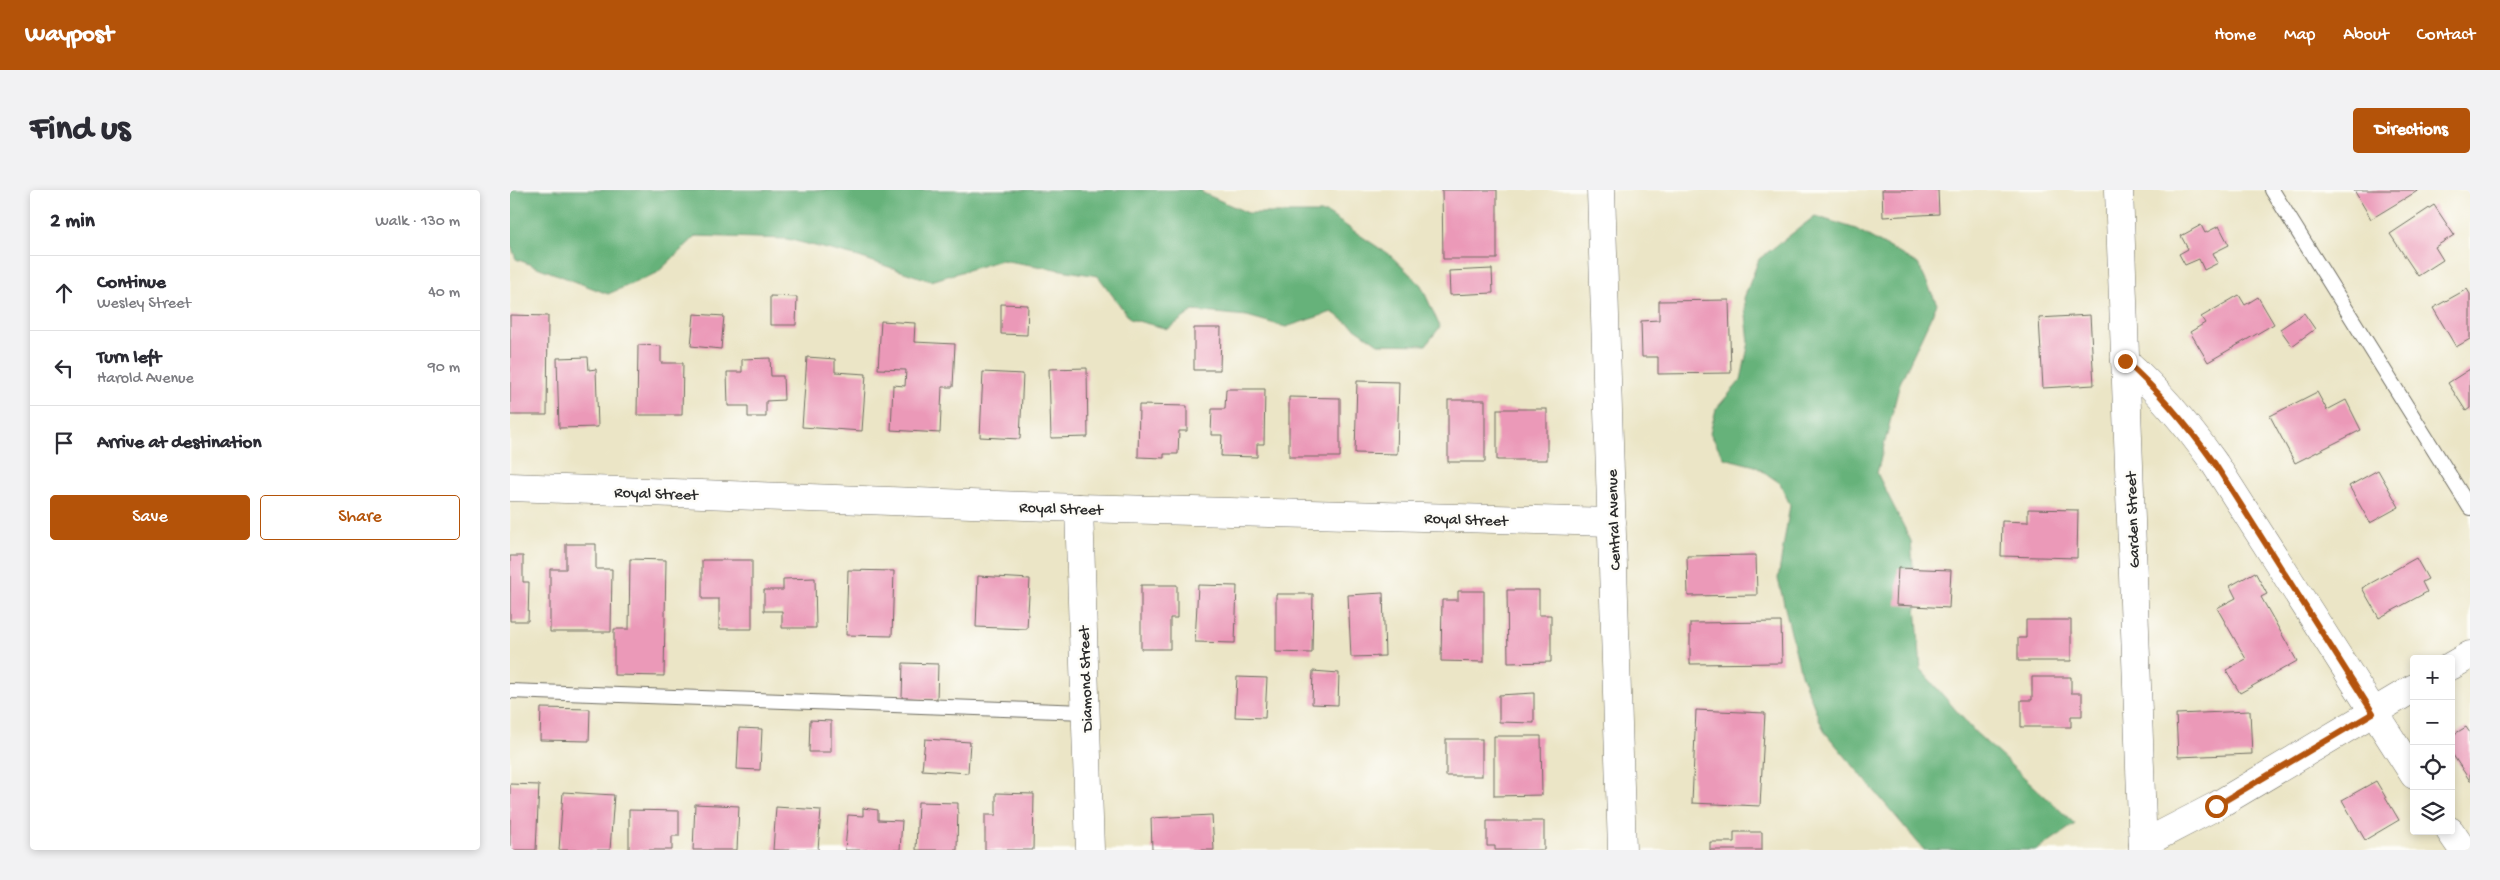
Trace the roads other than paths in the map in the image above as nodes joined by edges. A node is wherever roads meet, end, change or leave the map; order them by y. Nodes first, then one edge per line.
1 (1601, 190) edge
2 (2119, 190) edge
3 (2272, 190) edge
4 (2125, 361) junction
5 (510, 487) edge
6 (1079, 508) junction
7 (2470, 508) edge
8 (1612, 522) junction
9 (2470, 655) edge
10 (2455, 664) edge
11 (2410, 690) edge
12 (510, 691) edge
13 (1085, 712) junction
14 (2373, 713) junction
15 (2410, 769) edge
16 (2453, 835) edge
17 (2143, 847) edge
18 (1090, 850) edge
19 (1622, 850) edge
20 (2463, 850) edge

1 - 8 street, Central Avenue
2 - 4 street, Garden Street
3 - 7 lane
4 - 14 street
4 - 17 street, Garden Street
5 - 6 street, Royal Street
6 - 8 street, Royal Street
6 - 13 street, Diamond Street
8 - 19 street, Central Avenue
9 - 10 street
11 - 14 street
12 - 13 lane
13 - 18 street, Diamond Street
14 - 15 street
14 - 17 street
16 - 20 street

